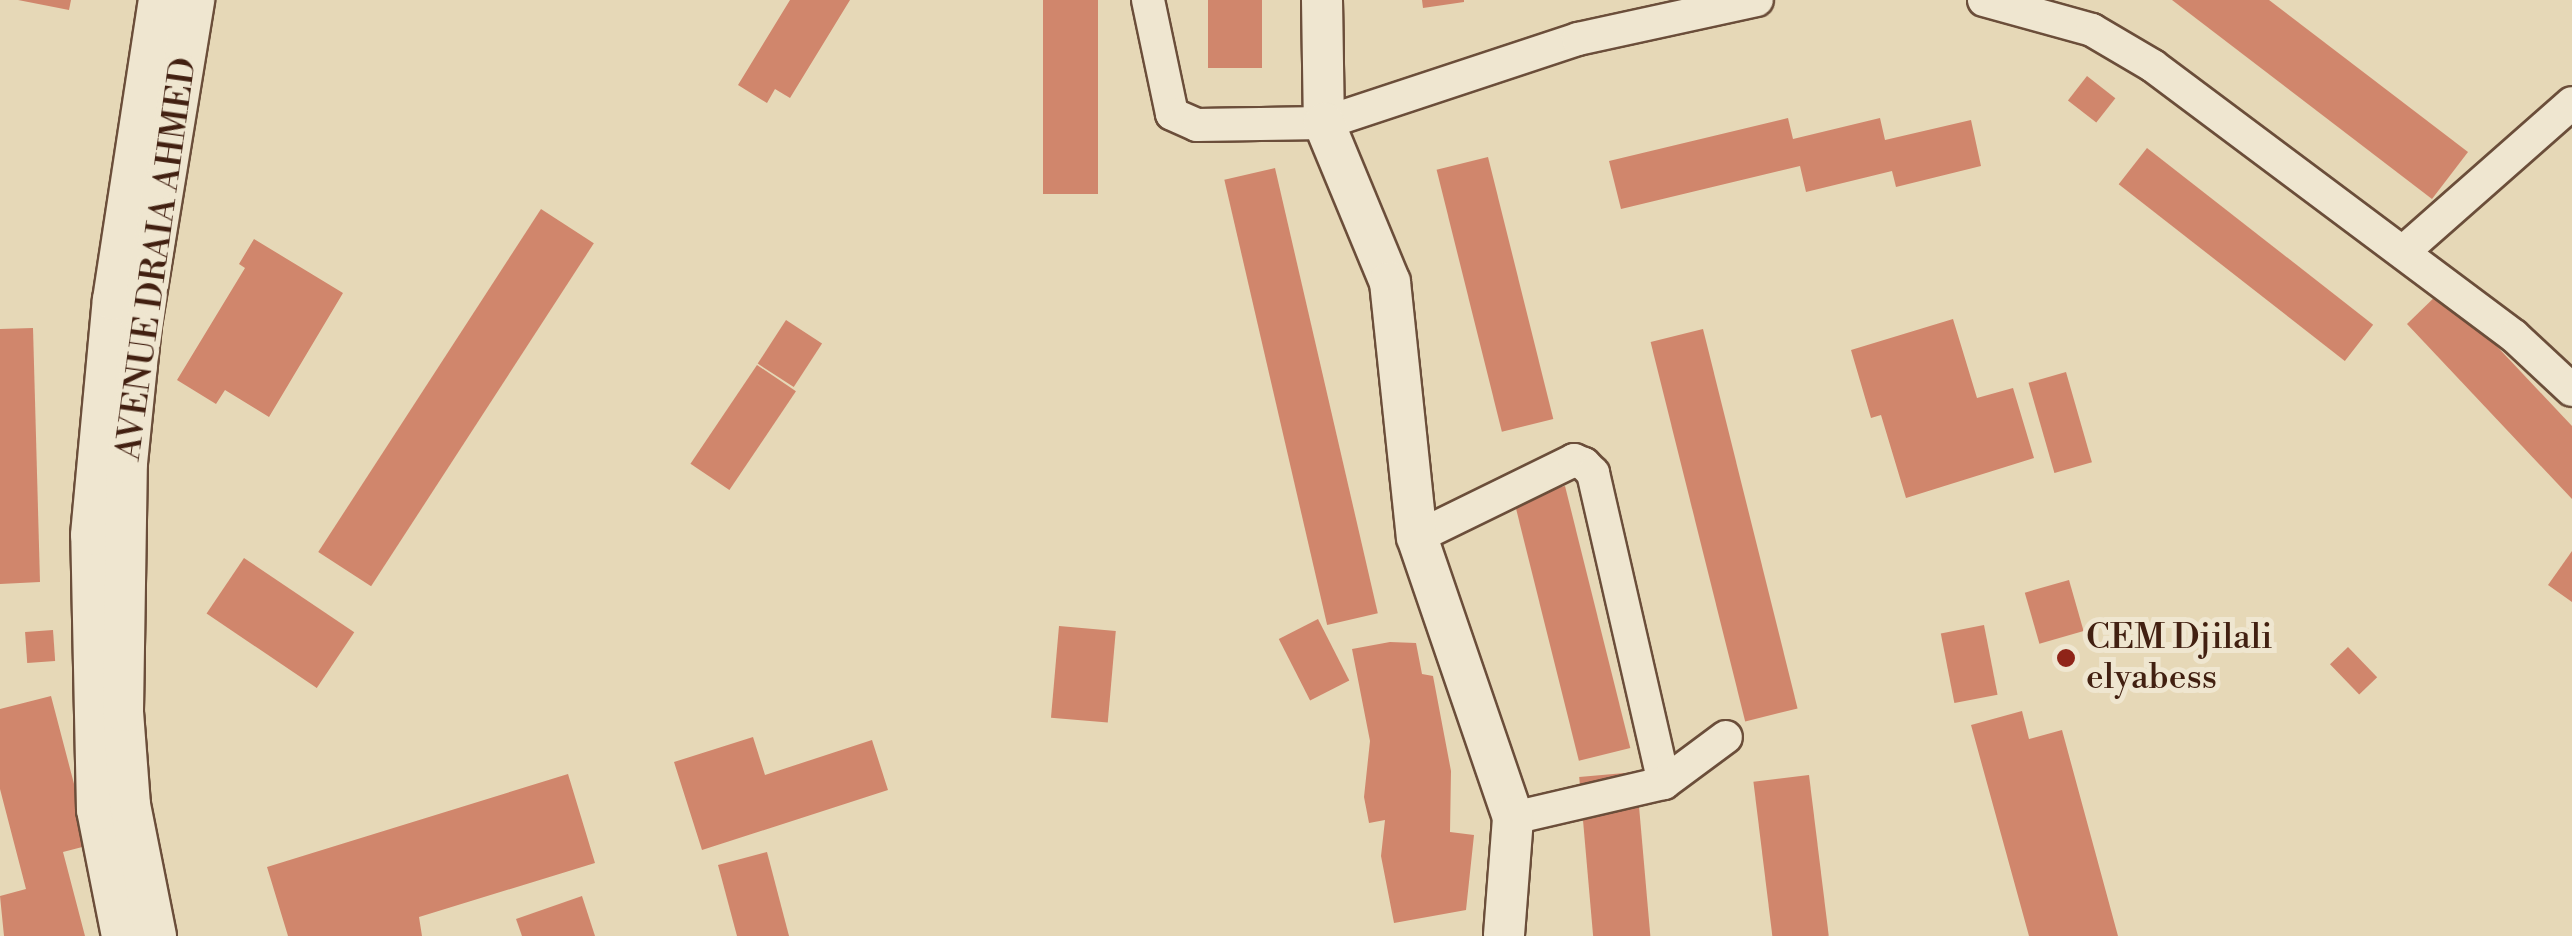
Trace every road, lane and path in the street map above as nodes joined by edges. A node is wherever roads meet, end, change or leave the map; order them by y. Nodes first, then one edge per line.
1 (159, 0) edge
2 (194, 0) edge
3 (1148, 0) edge
4 (1322, 0) edge
5 (1757, 0) edge
6 (1984, 0) edge
7 (2572, 104) edge
8 (1324, 123) junction
9 (152, 156) junction
10 (2403, 252) junction
11 (2572, 390) edge
12 (1417, 537) junction
13 (1726, 738) dead end
14 (1664, 783) junction
15 (1513, 818) junction
16 (122, 936) edge
17 (156, 936) edge
18 (1504, 936) edge

1 - 9 street, AVENUE DRAIA AHMED
2 - 9 street, AVENUE DRAIA AHMED
3 - 8 street
4 - 8 street
5 - 8 street
6 - 10 street
7 - 10 street
8 - 12 street
9 - 16 street, AVENUE DRAIA AHMED
9 - 17 street, AVENUE DRAIA AHMED
10 - 11 street
12 - 14 street
12 - 15 street
13 - 14 street
14 - 15 street
15 - 18 street

